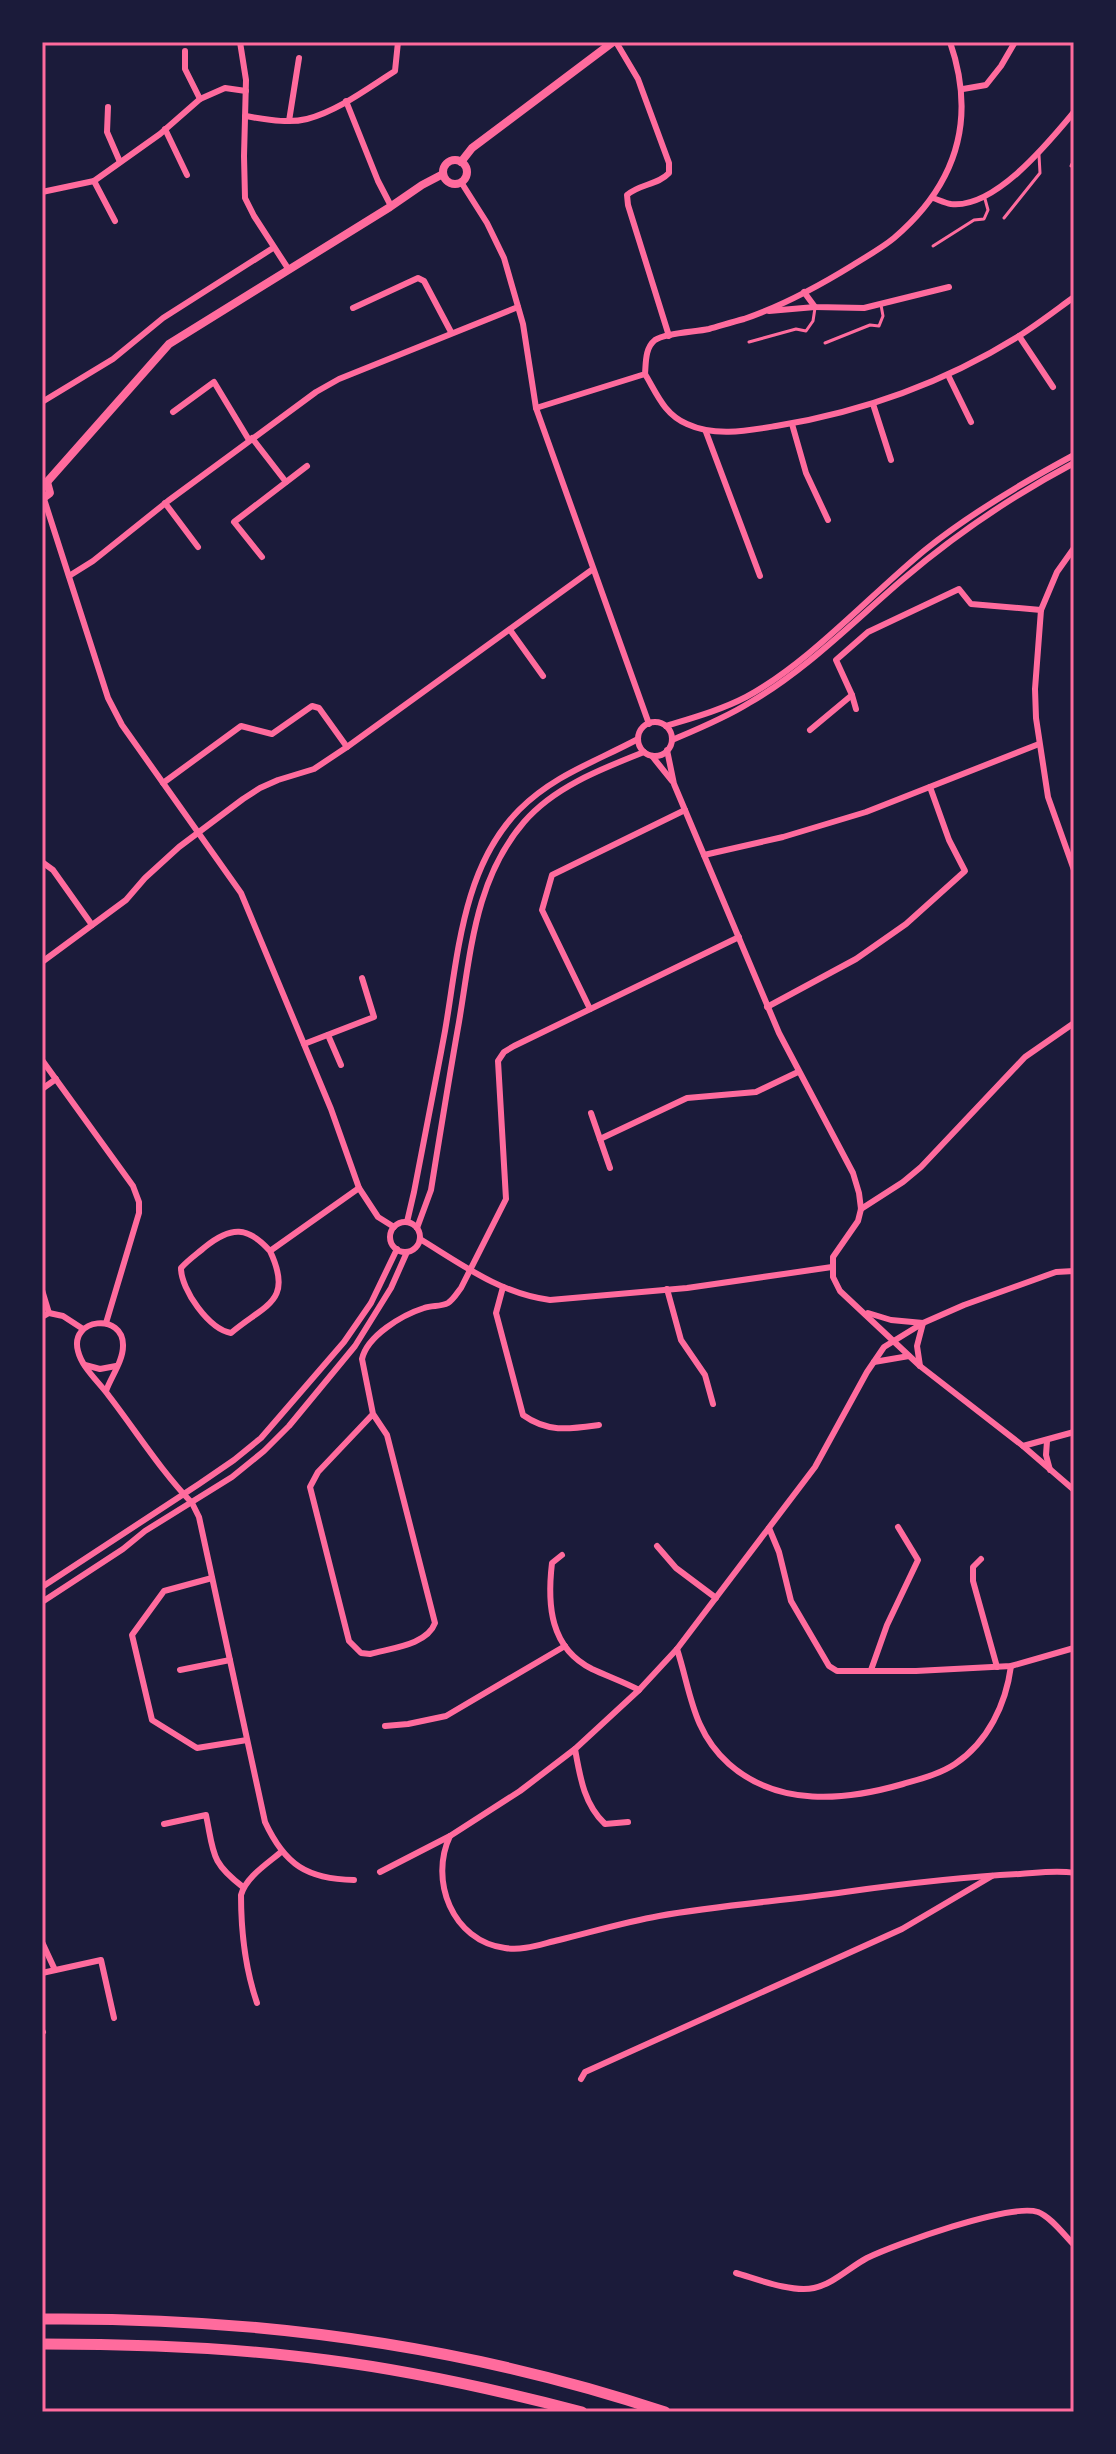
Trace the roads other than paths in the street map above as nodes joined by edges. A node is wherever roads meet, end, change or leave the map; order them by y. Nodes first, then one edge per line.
1 (240, 42) edge
2 (398, 42) edge
3 (614, 42) edge
4 (950, 42) edge
5 (1015, 42) edge
6 (185, 51) dead end
7 (299, 58) dead end
8 (963, 89) junction
9 (246, 91) junction
10 (200, 99) junction
11 (346, 101) junction
12 (108, 107) dead end
13 (1074, 112) edge
14 (245, 116) junction
15 (289, 121) junction
16 (165, 129) junction
17 (1039, 154) junction
18 (1074, 160) edge
19 (120, 162) junction
20 (461, 162) junction
21 (1071, 166) dead end
22 (443, 174) junction
23 (187, 175) dead end
24 (94, 181) junction
25 (461, 182) junction
26 (42, 192) edge
27 (983, 196) junction
28 (933, 198) junction
29 (391, 206) junction
30 (1004, 218) dead end
31 (115, 221) dead end
32 (933, 246) dead end
33 (273, 248) junction
34 (289, 270) junction
35 (949, 287) dead end
36 (804, 292) junction
37 (1074, 297) edge
38 (881, 305) junction
39 (518, 307) junction
40 (815, 307) junction
41 (353, 308) dead end
42 (766, 311) junction
43 (451, 332) junction
44 (669, 336) junction
45 (1019, 336) junction
46 (749, 342) dead end
47 (825, 343) dead end
48 (645, 374) junction
49 (948, 375) junction
50 (1053, 387) dead end
51 (42, 402) edge
52 (873, 404) junction
53 (536, 408) junction
54 (173, 412) dead end
55 (971, 422) dead end
56 (792, 424) junction
57 (706, 432) junction
58 (251, 439) junction
59 (1074, 455) edge
60 (891, 460) dead end
61 (1074, 463) edge
62 (307, 466) dead end
63 (45, 480) edge
64 (286, 482) junction
65 (43, 499) edge
66 (165, 503) junction
67 (828, 520) dead end
68 (198, 547) dead end
69 (1074, 548) edge
70 (262, 557) dead end
71 (593, 569) junction
72 (69, 576) junction
73 (760, 576) dead end
74 (1041, 610) junction
75 (510, 630) junction
76 (543, 676) dead end
77 (852, 695) junction
78 (856, 709) dead end
79 (649, 724) junction
80 (666, 726) junction
81 (810, 730) dead end
82 (638, 739) junction
83 (672, 740) junction
84 (1039, 744) junction
85 (347, 747) junction
86 (667, 750) junction
87 (644, 752) junction
88 (652, 756) junction
89 (163, 783) junction
90 (674, 784) junction
91 (930, 787) junction
92 (685, 810) junction
93 (198, 832) junction
94 (704, 855) junction
95 (42, 862) edge
96 (1074, 870) edge
97 (92, 925) junction
98 (739, 937) junction
99 (42, 962) edge
100 (362, 978) dead end
101 (767, 1007) junction
102 (590, 1009) junction
103 (1074, 1023) edge
104 (328, 1035) junction
105 (304, 1044) junction
106 (42, 1060) edge
107 (341, 1065) dead end
108 (798, 1072) junction
109 (56, 1079) junction
110 (42, 1089) edge
111 (591, 1113) dead end
112 (600, 1139) junction
113 (610, 1168) dead end
114 (359, 1188) junction
115 (861, 1209) junction
116 (407, 1222) junction
117 (394, 1227) junction
118 (417, 1228) junction
119 (420, 1239) junction
120 (397, 1249) junction
121 (270, 1251) junction
122 (407, 1252) junction
123 (832, 1267) junction
124 (470, 1270) junction
125 (1074, 1271) edge
126 (503, 1287) junction
127 (667, 1289) junction
128 (42, 1290) edge
129 (864, 1312) junction
130 (49, 1313) junction
131 (42, 1317) edge
132 (106, 1323) junction
133 (923, 1323) junction
134 (83, 1329) junction
135 (893, 1341) junction
136 (909, 1356) junction
137 (874, 1362) junction
138 (85, 1365) junction
139 (116, 1366) junction
140 (920, 1366) junction
141 (106, 1391) junction
142 (713, 1404) dead end
143 (373, 1414) junction
144 (599, 1425) dead end
145 (1074, 1432) edge
146 (1047, 1441) junction
147 (1023, 1446) junction
148 (1050, 1470) junction
149 (1074, 1490) edge
150 (184, 1495) junction
151 (192, 1503) junction
152 (898, 1527) dead end
153 (769, 1528) junction
154 (657, 1546) dead end
155 (562, 1555) dead end
156 (981, 1559) dead end
157 (212, 1578) junction
158 (42, 1587) edge
159 (716, 1598) junction
160 (42, 1602) edge
161 (565, 1646) junction
162 (1074, 1648) edge
163 (677, 1649) junction
164 (230, 1660) junction
165 (1011, 1666) junction
166 (997, 1667) junction
167 (180, 1670) dead end
168 (871, 1670) junction
169 (639, 1690) junction
170 (385, 1726) dead end
171 (247, 1740) junction
172 (575, 1749) junction
173 (628, 1822) dead end
174 (164, 1824) dead end
175 (450, 1836) junction
176 (281, 1852) junction
177 (380, 1872) dead end
178 (1074, 1873) edge
179 (994, 1875) junction
180 (354, 1880) dead end
181 (243, 1887) junction
182 (42, 1942) edge
183 (55, 1970) junction
184 (42, 1973) edge
185 (257, 2003) dead end
186 (114, 2018) dead end
187 (581, 2079) dead end
188 (1074, 2245) edge
189 (736, 2273) dead end
190 (42, 2319) edge
191 (42, 2344) edge
192 (582, 2412) edge
193 (665, 2412) edge

1 - 9 street
2 - 11 street
3 - 20 street
3 - 44 street
4 - 8 street
5 - 8 street
6 - 10 street
7 - 15 street
8 - 28 street
9 - 10 street
9 - 14 street
10 - 16 street
11 - 15 street
11 - 29 street
12 - 19 street
13 - 17 street
14 - 15 street
14 - 33 street
16 - 19 street
16 - 23 street
17 - 27 street
17 - 30 lane
18 - 21 lane
19 - 24 street
20 - 22 street
20 - 25 street
22 - 25 street
22 - 29 street
24 - 26 street
24 - 31 street
25 - 39 street
27 - 28 street
27 - 32 lane
28 - 36 street
29 - 34 street
33 - 34 street
33 - 51 street
34 - 63 street
35 - 38 street
36 - 40 street
36 - 42 street
37 - 45 street
38 - 40 street
38 - 47 lane
39 - 43 street
39 - 53 street
40 - 42 street
40 - 46 lane
41 - 43 street
42 - 44 street
43 - 58 street
44 - 48 street
45 - 49 street
45 - 50 street
48 - 53 street
48 - 57 street
49 - 52 street
49 - 55 street
52 - 56 street
52 - 60 street
53 - 71 street
54 - 58 street
56 - 57 street
56 - 67 street
57 - 73 street
58 - 64 street
58 - 66 street
59 - 80 street
61 - 83 street
62 - 64 street
63 - 65 street
64 - 70 street
65 - 72 street
66 - 68 street
66 - 72 street
69 - 74 street
71 - 75 street
71 - 79 street
72 - 89 street
74 - 77 street
74 - 84 street
75 - 76 street
75 - 85 street
77 - 78 street
77 - 81 street
79 - 80 street
79 - 82 street
80 - 83 street
82 - 87 street
82 - 116 street
83 - 86 street
84 - 91 street
84 - 96 street
85 - 89 street
85 - 93 street
86 - 88 street
86 - 90 street
87 - 88 street
87 - 118 street
88 - 90 street
89 - 93 street
90 - 92 street
91 - 94 street
91 - 101 street
92 - 94 street
92 - 102 street
93 - 97 street
93 - 105 street
94 - 98 street
95 - 97 street
97 - 99 street
98 - 101 street
98 - 102 street
100 - 104 street
101 - 108 street
102 - 124 street
103 - 115 street
104 - 105 street
104 - 107 street
105 - 114 street
106 - 109 street
108 - 112 street
108 - 115 street
109 - 110 street
109 - 132 street
111 - 112 street
112 - 113 street
114 - 117 street
114 - 121 street
115 - 123 street
116 - 117 street
116 - 118 street
117 - 120 street
118 - 119 street
119 - 122 street
119 - 124 street
120 - 122 street
120 - 150 street
121 - 121 street
122 - 151 street
123 - 127 street
123 - 129 street
124 - 126 street
124 - 143 street
125 - 133 street
126 - 127 street
126 - 144 street
127 - 142 street
128 - 130 street
129 - 133 street
129 - 135 street
130 - 131 street
130 - 134 street
132 - 134 street
132 - 139 street
133 - 135 street
133 - 140 street
134 - 138 street
135 - 136 street
135 - 137 street
136 - 137 street
136 - 140 street
137 - 153 street
138 - 139 street
138 - 141 street
139 - 141 street
140 - 147 street
141 - 150 street
143 - 143 street
145 - 146 street
146 - 147 street
146 - 148 street
147 - 148 street
148 - 149 street
150 - 151 street
150 - 158 street
151 - 157 street
151 - 160 street
152 - 168 street
153 - 159 street
153 - 168 street
154 - 159 street
155 - 161 street
156 - 166 street
157 - 164 street
157 - 171 street
159 - 163 street
161 - 169 street
161 - 170 street
162 - 165 street
163 - 165 street
163 - 169 street
164 - 167 street
164 - 171 street
165 - 166 street
166 - 168 street
169 - 172 street
171 - 176 street
172 - 173 street
172 - 175 street
174 - 181 street
175 - 177 street
175 - 179 street
176 - 180 street
176 - 181 street
178 - 179 street
179 - 187 street
181 - 185 street
182 - 183 street
183 - 184 street
183 - 186 street
188 - 189 street
190 - 193 highway
191 - 192 highway

